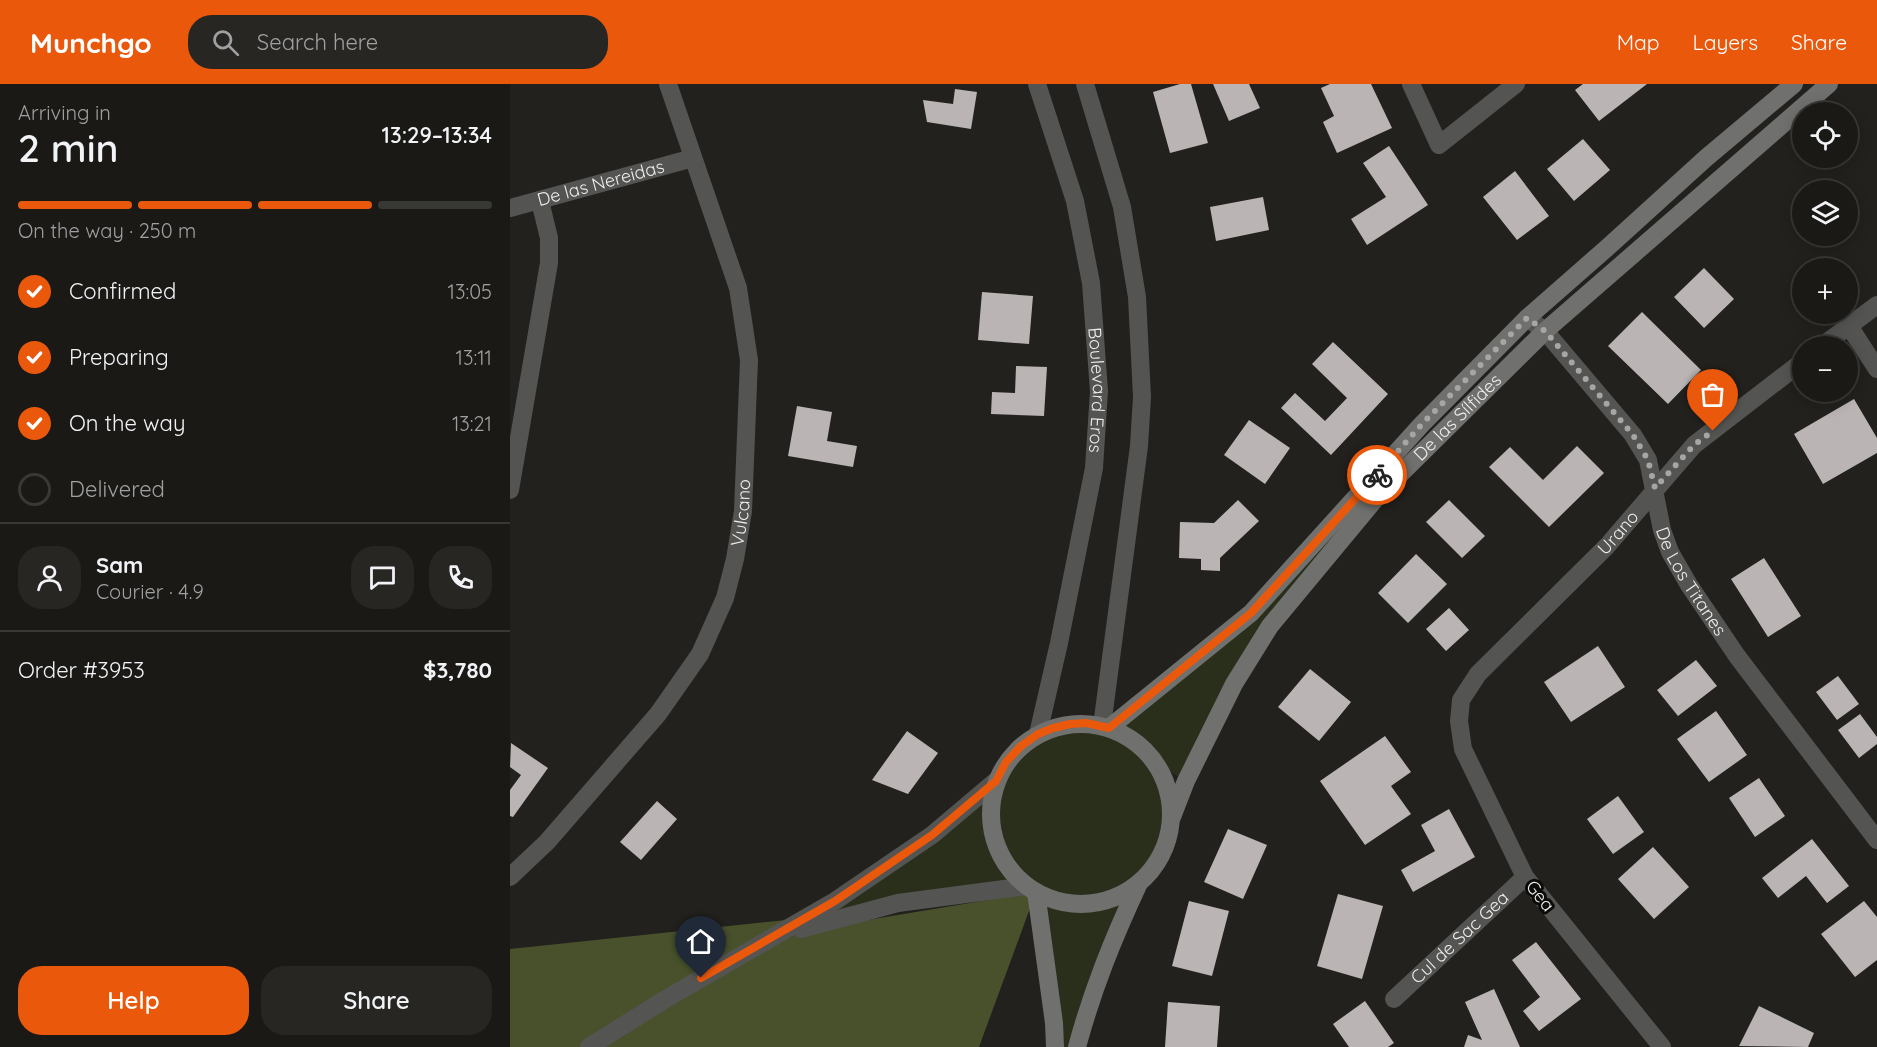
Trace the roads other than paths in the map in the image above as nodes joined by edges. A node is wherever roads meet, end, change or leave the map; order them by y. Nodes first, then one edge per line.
1 (668, 84) edge
2 (1037, 84) edge
3 (1085, 84) edge
4 (1411, 84) edge
5 (1516, 84) edge
6 (1794, 84) edge
7 (1829, 84) edge
8 (693, 158) junction
9 (540, 201) junction
10 (510, 208) edge
11 (1877, 305) edge
12 (1527, 318) junction
13 (1849, 326) junction
14 (1545, 331) junction
15 (1836, 336) edge
16 (1792, 369) edge
17 (1877, 369) edge
18 (1655, 488) junction
19 (510, 490) edge
20 (1458, 722) joint
21 (1106, 727) junction
22 (1038, 734) junction
23 (996, 781) junction
24 (1172, 818) junction
25 (1877, 840) edge
26 (510, 877) edge
27 (1525, 877) junction
28 (1139, 883) junction
29 (1031, 889) junction
30 (776, 935) junction
31 (1394, 999) dead end
32 (589, 1047) edge
33 (1055, 1047) edge
34 (1077, 1047) edge
35 (1662, 1047) edge

1 - 8 street, Vulcano
2 - 22 street, Boulevard Eros
3 - 21 street
4 - 5 street
6 - 12 main road, De las Sílfides
7 - 14 main road, De las Sílfides
8 - 9 street, De las Nereidas
8 - 26 street, Vulcano
9 - 10 street, De las Nereidas
9 - 19 street
11 - 13 street
12 - 14 street, De Los Titanes
12 - 21 main road, De las Sílfides
13 - 15 street
13 - 17 street
14 - 18 street, De Los Titanes
14 - 24 main road, De las Sílfides
16 - 18 street, Urano
18 - 20 street, Urano
18 - 25 street, De Los Titanes
20 - 27 street, Gea
21 - 22 main road
21 - 24 main road
22 - 23 main road
23 - 29 main road
23 - 30 street
24 - 28 main road
27 - 31 street, Cul de Sac Gea
27 - 35 street, Gea
28 - 29 main road
28 - 34 main road
29 - 30 street
29 - 33 main road
30 - 32 street

